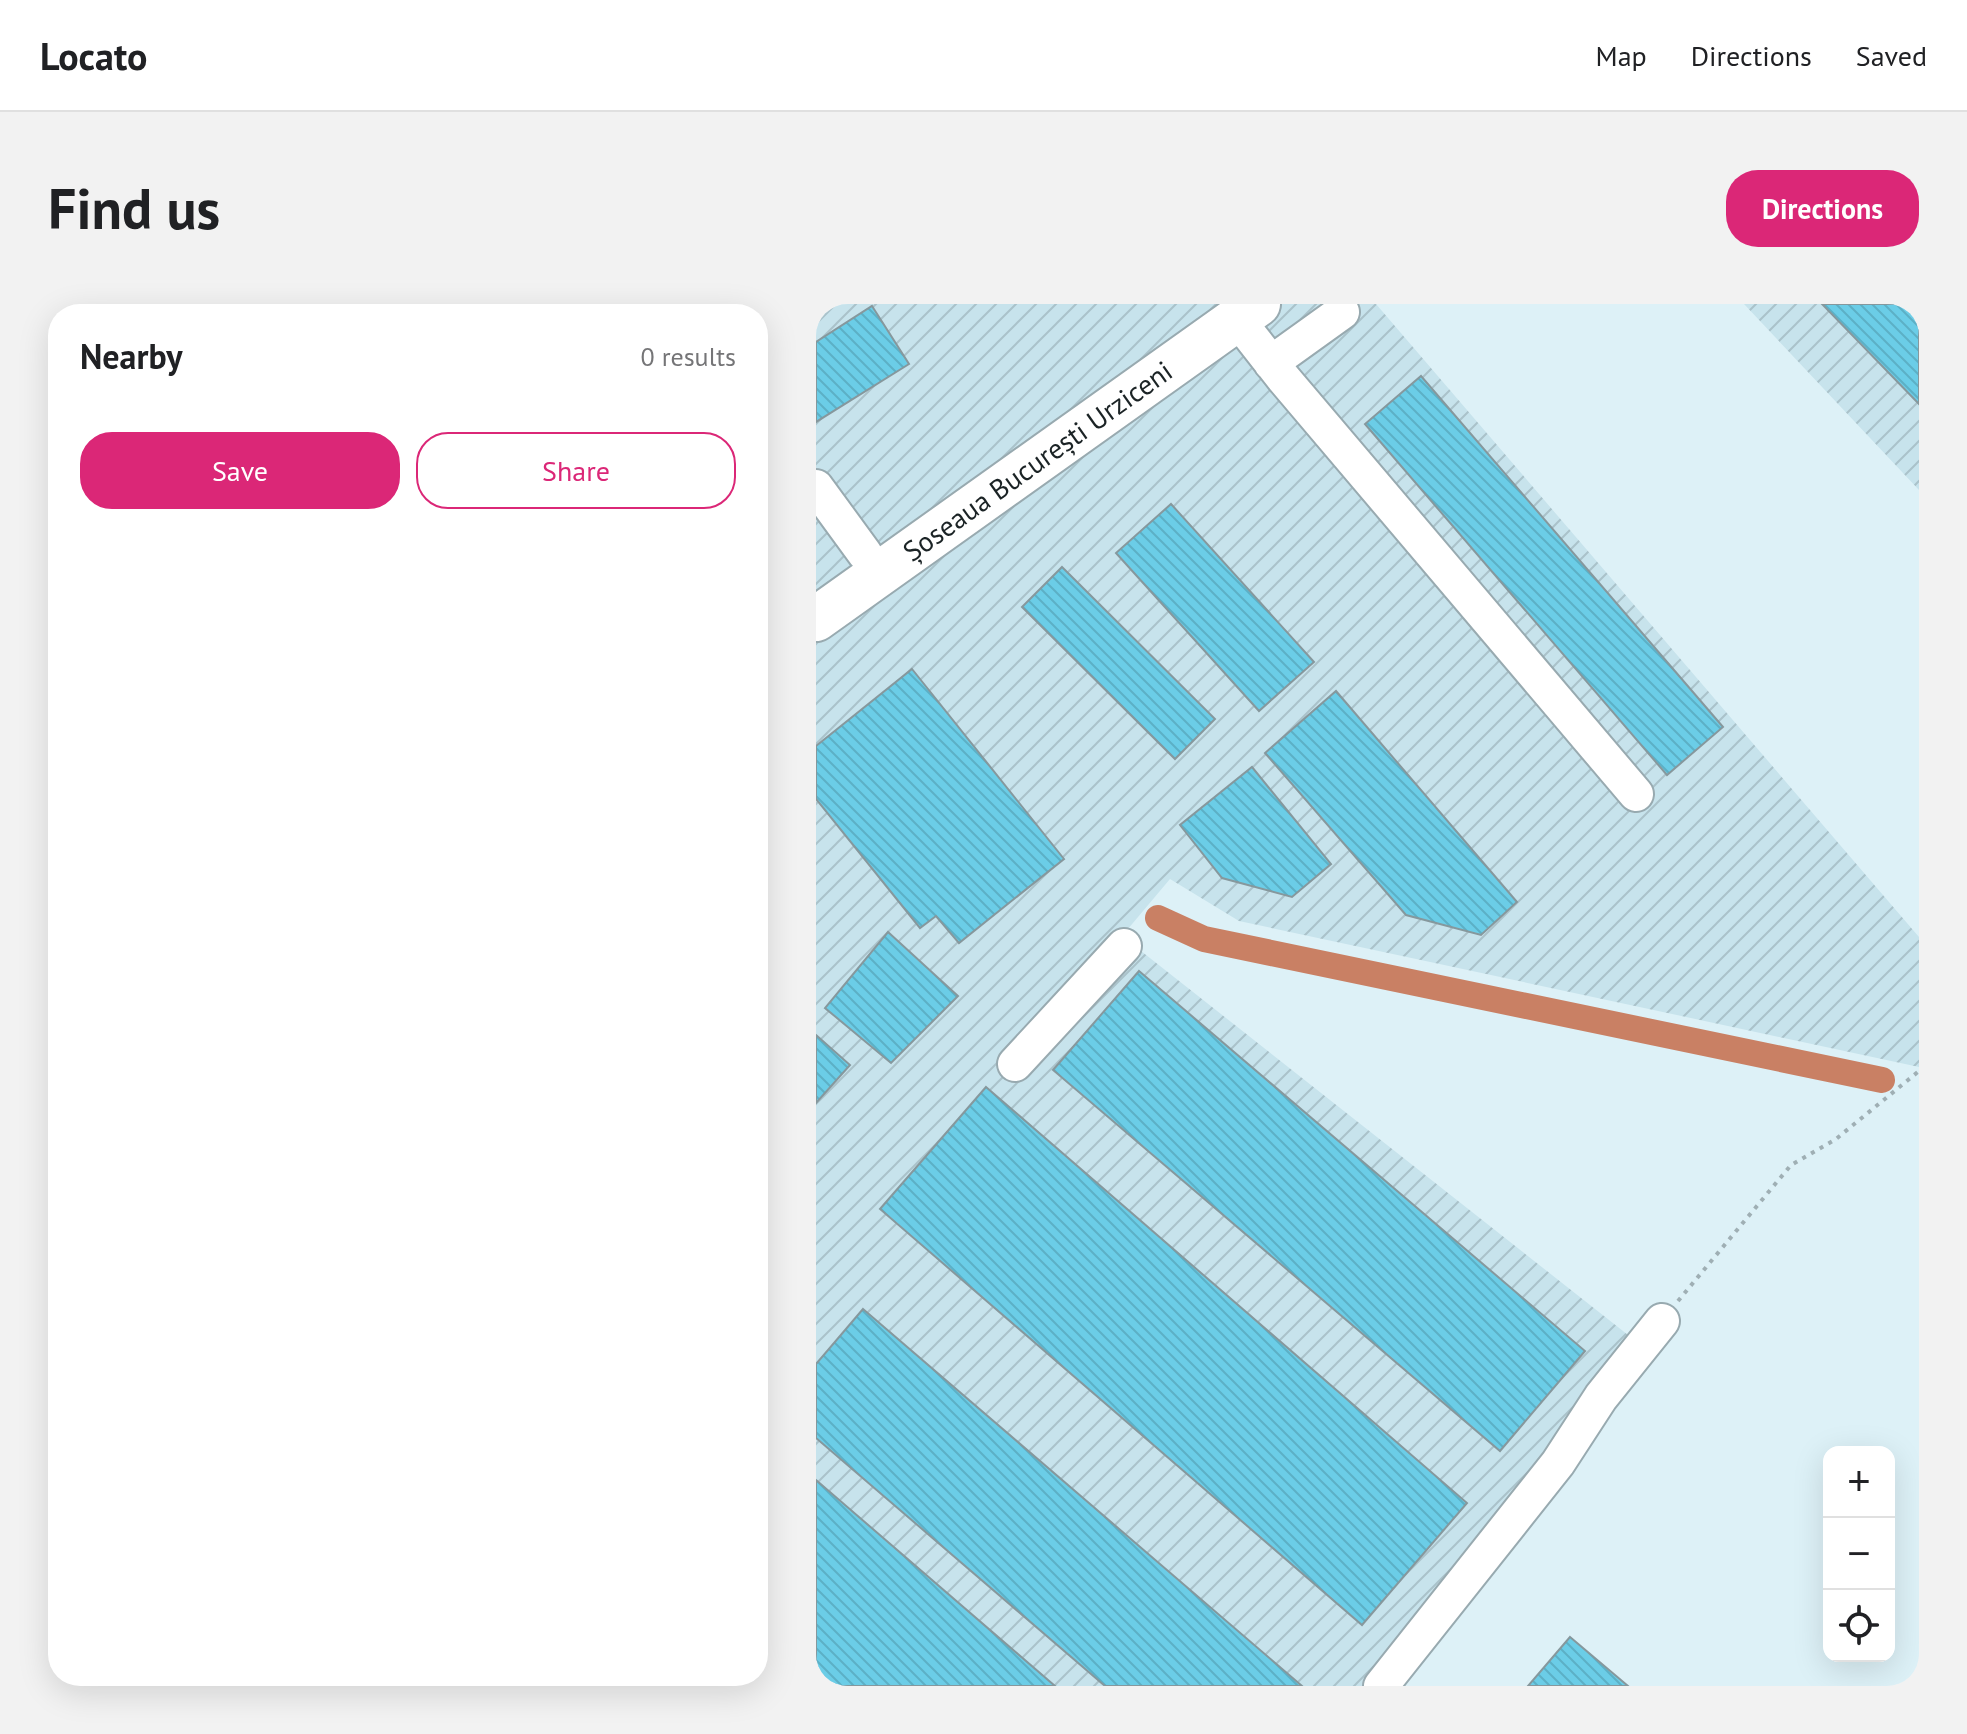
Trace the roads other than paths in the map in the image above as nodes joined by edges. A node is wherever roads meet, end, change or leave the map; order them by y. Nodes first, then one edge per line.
1 (1237, 309) edge
2 (1342, 312) dead end
3 (1271, 363) junction
4 (816, 487) edge
5 (865, 554) junction
6 (816, 589) edge
7 (816, 619) edge
8 (1636, 794) dead end
9 (1124, 946) dead end
10 (1015, 1064) dead end
11 (1662, 1321) road end
12 (1381, 1686) edge

1 - 3 lane
1 - 5 highway, Șoseaua București Urziceni
1 - 7 highway, Șoseaua București Urziceni
2 - 3 lane
3 - 8 lane
4 - 5 lane
5 - 6 highway, Șoseaua București Urziceni
9 - 10 lane
11 - 12 lane

